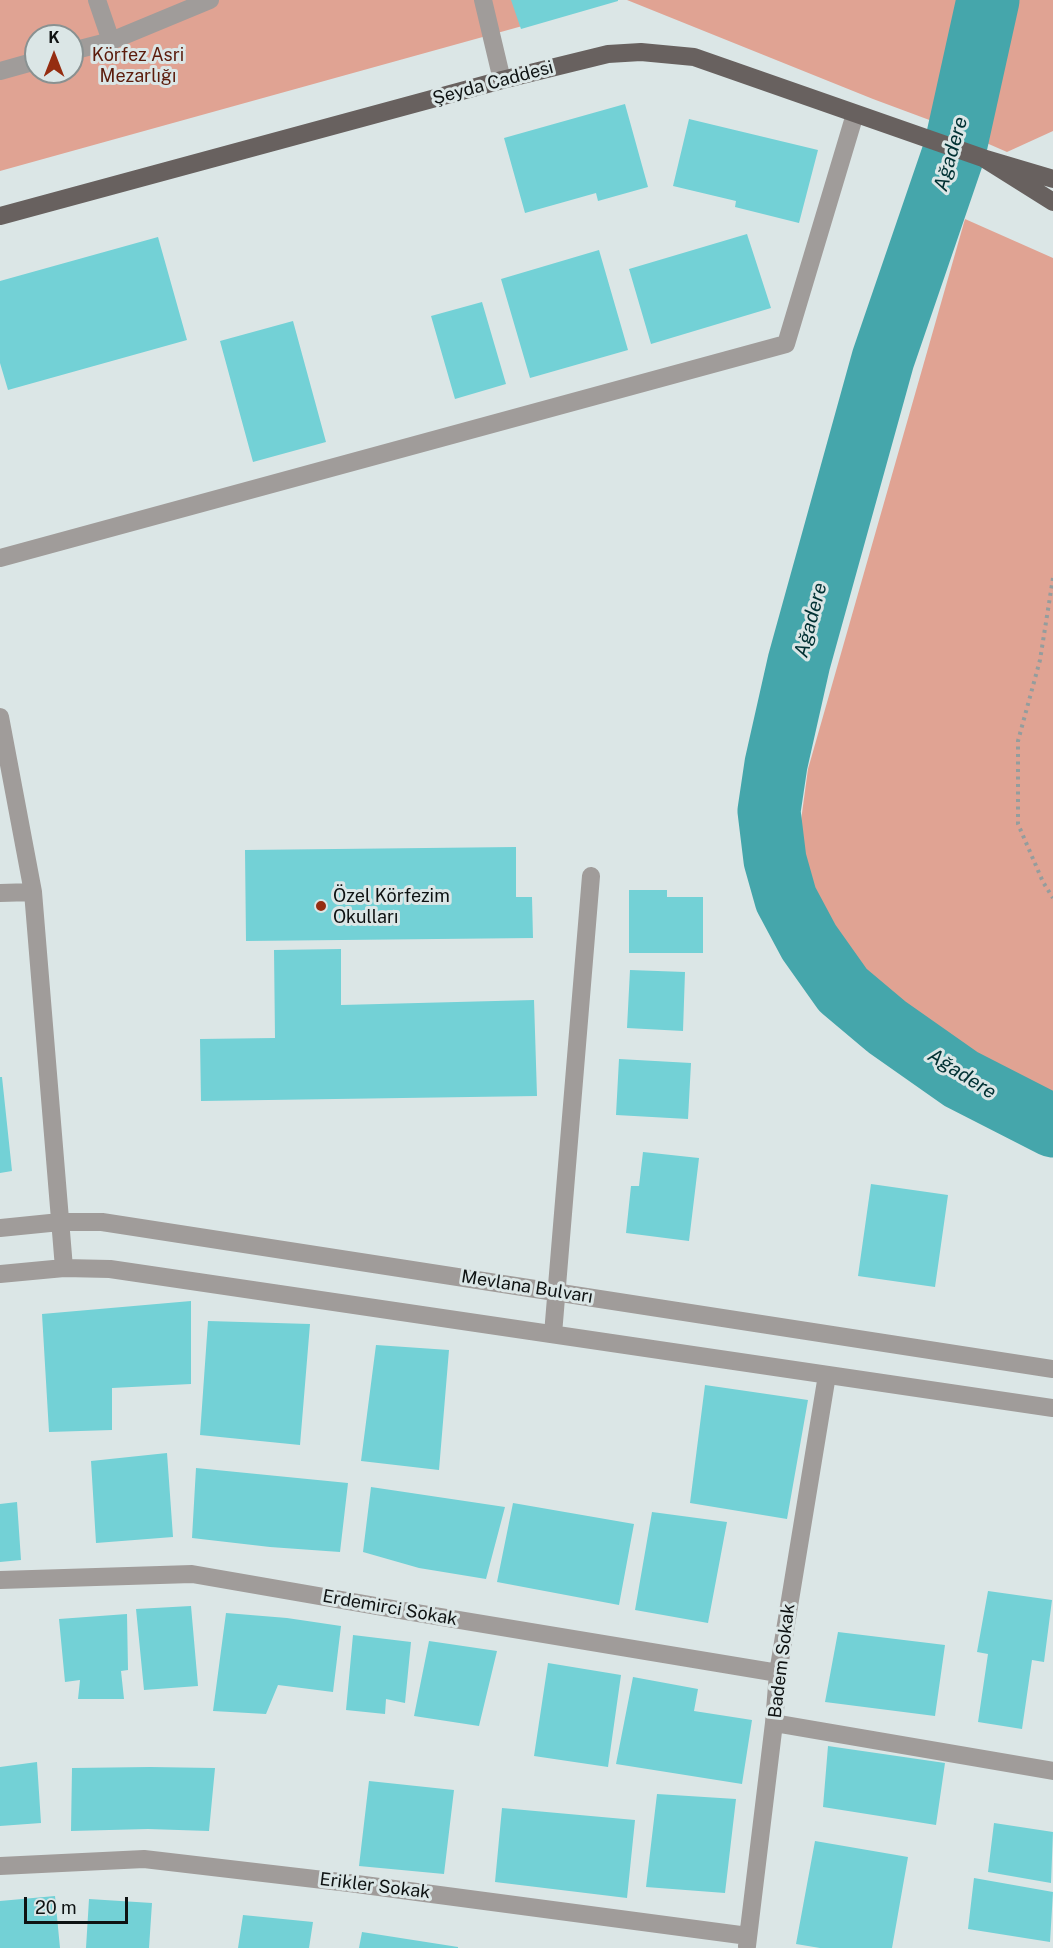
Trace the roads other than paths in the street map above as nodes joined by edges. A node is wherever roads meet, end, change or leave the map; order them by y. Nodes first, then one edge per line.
1 (97, 0) edge
2 (210, 0) edge
3 (483, 0) edge
4 (111, 41) junction
5 (84, 48) edge
6 (24, 64) edge
7 (0, 71) edge
8 (502, 80) junction
9 (855, 114) junction
10 (983, 158) junction
11 (1053, 179) edge
12 (1053, 202) edge
13 (0, 216) edge
14 (0, 558) edge
15 (0, 717) edge
16 (591, 876) dead end
17 (33, 892) junction
18 (0, 893) edge
19 (60, 1222) junction
20 (0, 1228) edge
21 (63, 1268) junction
22 (0, 1274) edge
23 (557, 1292) junction
24 (553, 1334) junction
25 (1053, 1369) edge
26 (827, 1375) junction
27 (1053, 1408) edge
28 (0, 1580) edge
29 (778, 1673) junction
30 (774, 1723) junction
31 (1053, 1771) edge
32 (0, 1866) edge
33 (747, 1942) edge

1 - 4 street
2 - 4 street
3 - 8 street
4 - 5 street
6 - 7 street
8 - 9 main road, Şeyda Caddesi
8 - 13 main road, Şeyda Caddesi
9 - 10 main road, Şeyda Caddesi
9 - 14 street
10 - 11 main road, Şeyda Caddesi
10 - 12 main road, Şeyda Caddesi
15 - 17 street
16 - 23 street
17 - 18 street
17 - 19 street
19 - 20 street, Mevlana Bulvarı
19 - 21 street
19 - 23 street, Mevlana Bulvarı
21 - 22 street
21 - 24 street
23 - 24 street
23 - 25 street, Mevlana Bulvarı
24 - 26 street
26 - 27 street
26 - 29 street, Badem Sokak
28 - 29 street, Erdemirci Sokak
29 - 30 street, Badem Sokak
30 - 31 street
30 - 33 street, Badem Sokak
32 - 33 street, Erikler Sokak

